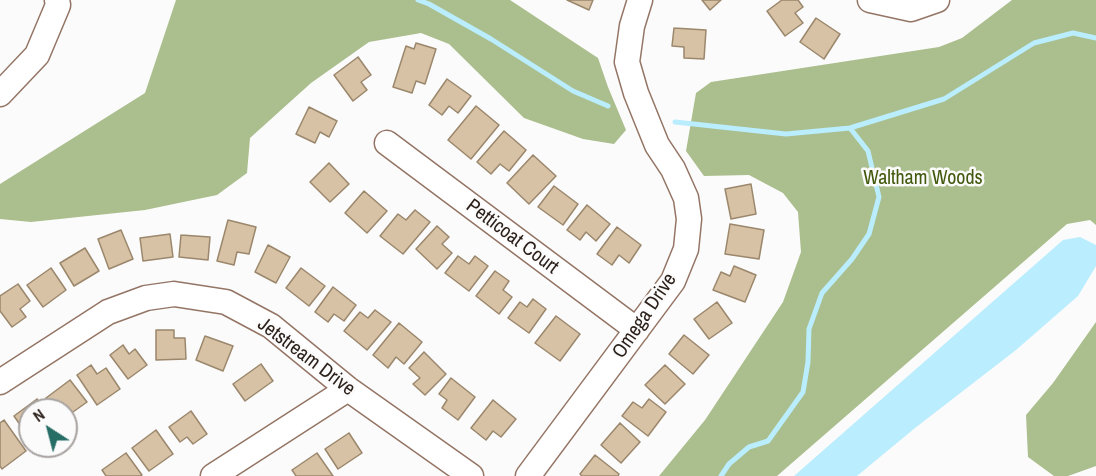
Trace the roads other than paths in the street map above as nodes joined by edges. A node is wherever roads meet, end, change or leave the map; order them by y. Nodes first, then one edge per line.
1 (57, 0) edge
2 (640, 0) edge
3 (870, 0) edge
4 (937, 0) edge
5 (0, 94) edge
6 (387, 143) dead end
7 (637, 330) junction
8 (0, 382) edge
9 (348, 389) junction
10 (213, 476) edge
11 (471, 476) edge
12 (528, 476) edge

1 - 5 street
2 - 7 street, Omega Drive
3 - 4 street
6 - 7 street, Petticoat Court
7 - 12 street, Omega Drive
8 - 9 street, Jetstream Drive
9 - 10 street
9 - 11 street, Jetstream Drive

